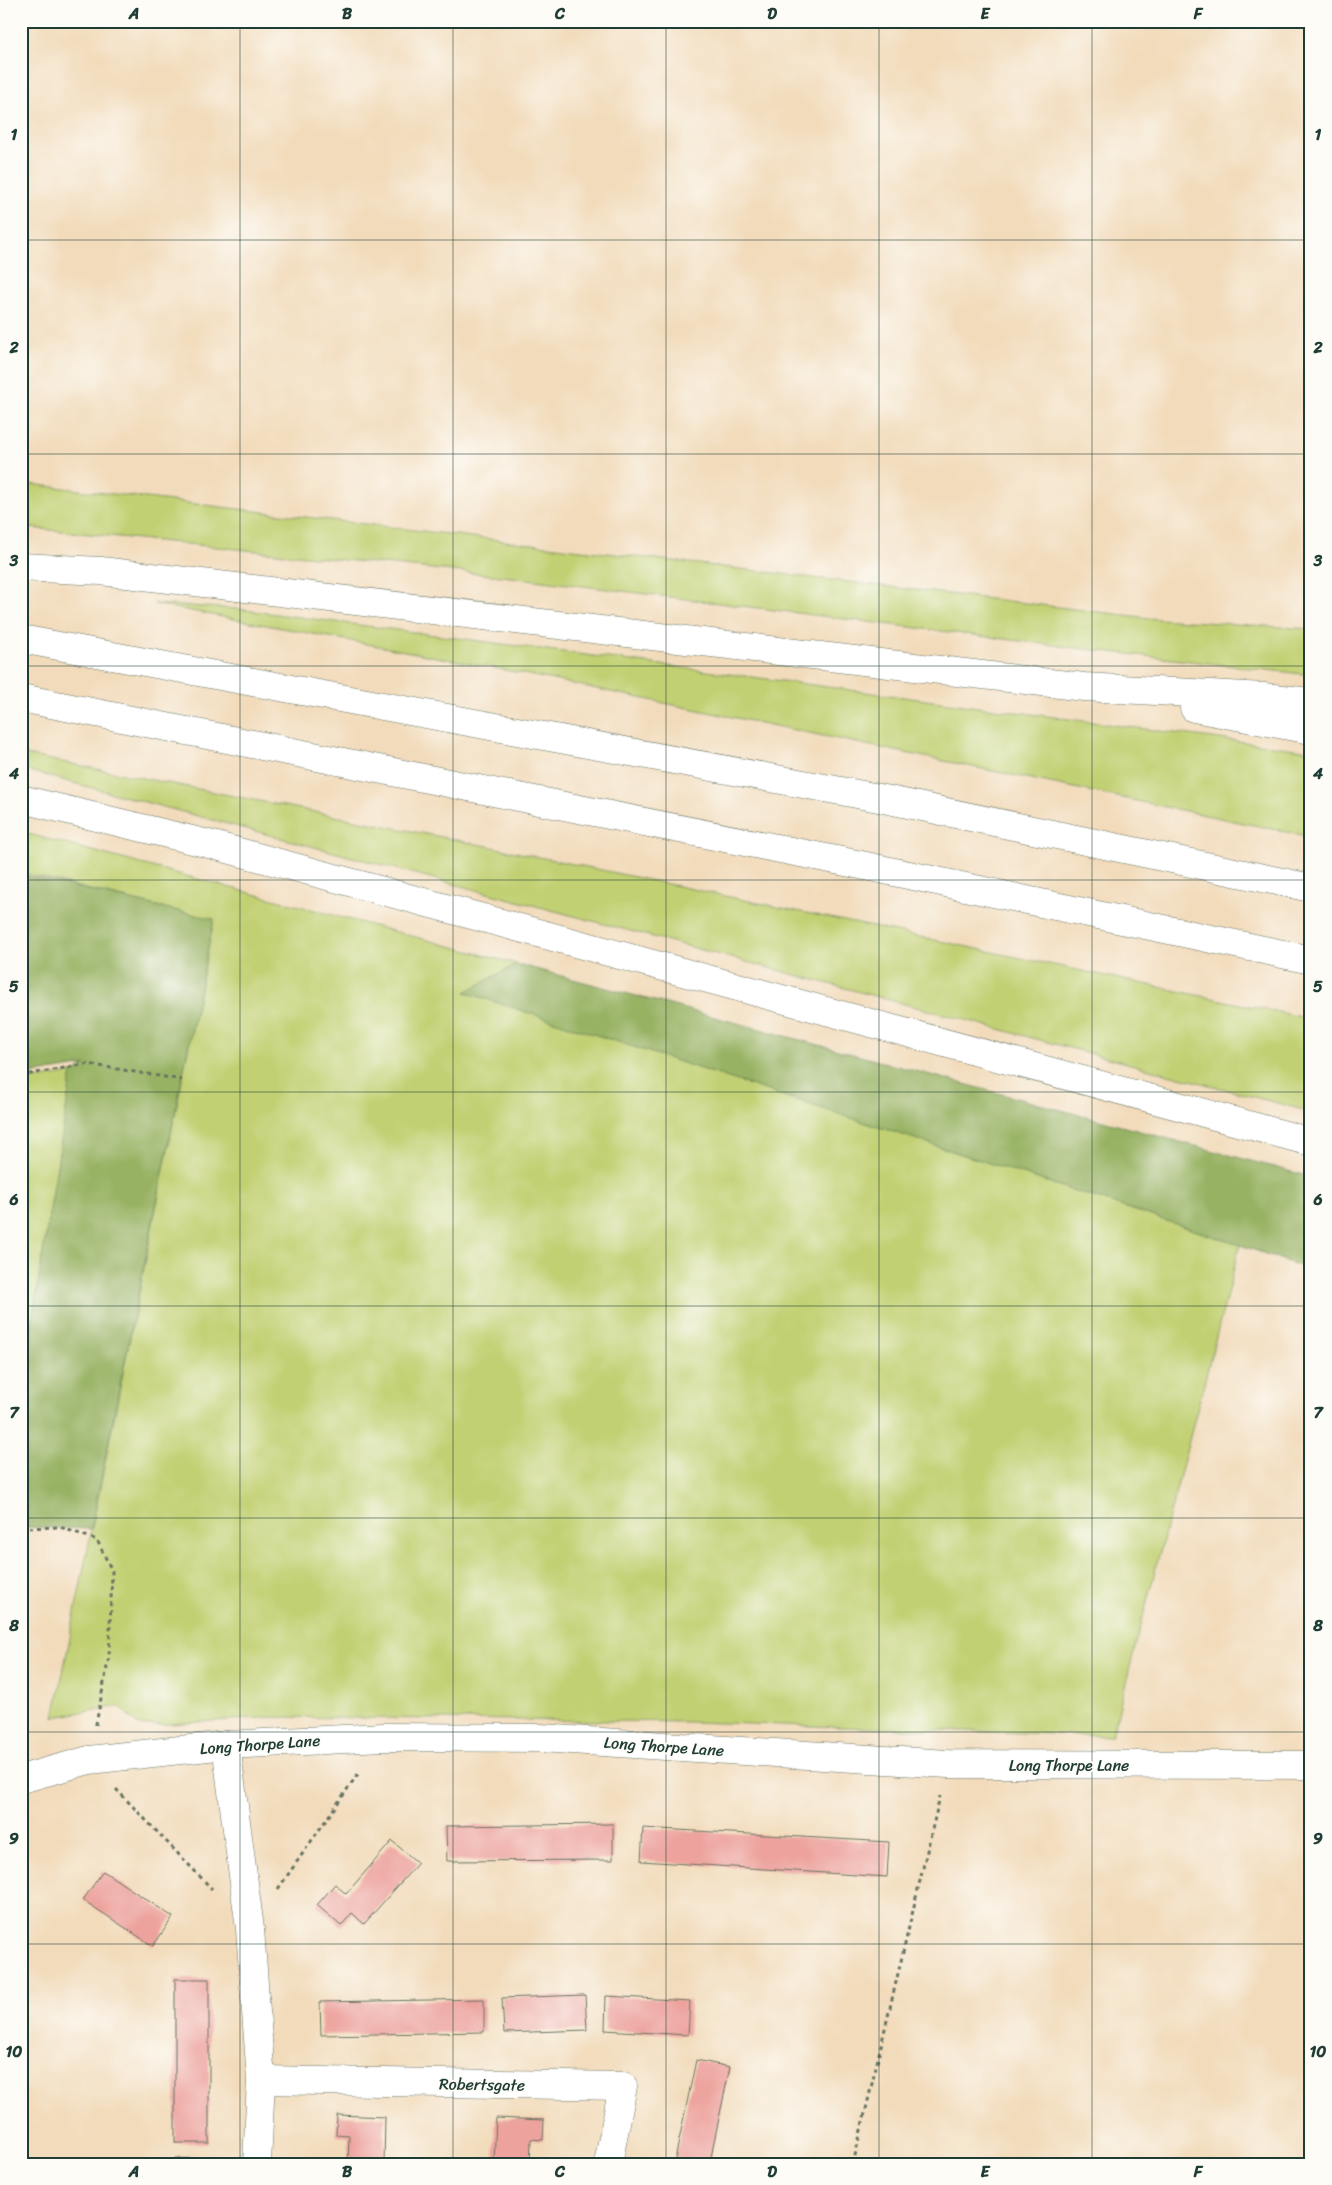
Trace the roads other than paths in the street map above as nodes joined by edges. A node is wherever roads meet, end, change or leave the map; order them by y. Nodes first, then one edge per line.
1 (21, 567) edge
2 (21, 639) edge
3 (1084, 687) junction
4 (21, 698) edge
5 (1311, 702) edge
6 (1311, 730) edge
7 (21, 798) edge
8 (1311, 888) edge
9 (1311, 960) edge
10 (1311, 1142) edge
11 (226, 1745) junction
12 (1311, 1766) edge
13 (21, 1779) edge
14 (261, 2080) junction
15 (257, 2164) edge
16 (608, 2164) edge

1 - 3 main road
2 - 8 main road
3 - 5 main road
3 - 6 main road
4 - 9 main road
7 - 10 main road
11 - 12 main road, Long Thorpe Lane
11 - 13 main road, Long Thorpe Lane
11 - 14 main road
14 - 15 main road
14 - 16 main road, Robertsgate

